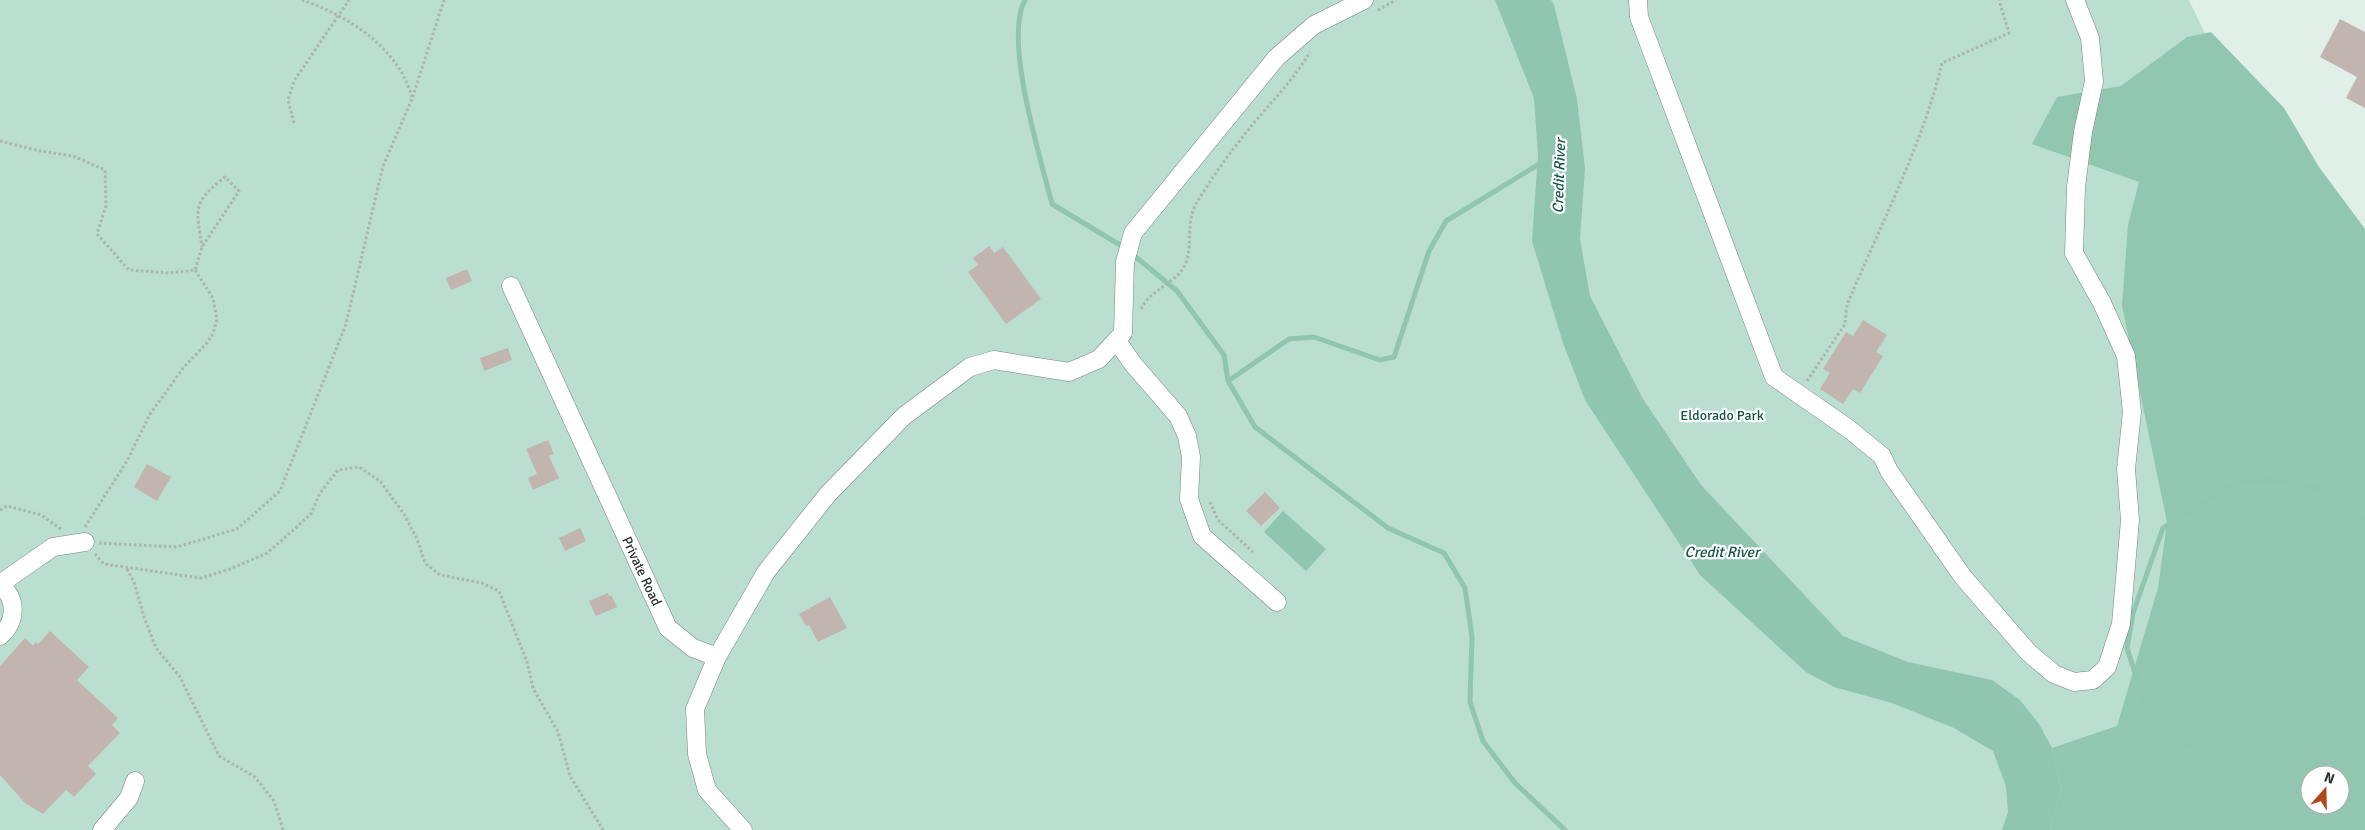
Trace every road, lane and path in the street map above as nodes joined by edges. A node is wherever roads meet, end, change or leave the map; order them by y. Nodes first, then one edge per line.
1 (302, 0) edge
2 (349, 0) edge
3 (444, 0) edge
4 (1396, 0) edge
5 (1638, 0) edge
6 (1999, 0) edge
7 (2075, 0) edge
8 (1367, 7) edge
9 (338, 16) junction
10 (1311, 51) dead end
11 (412, 99) junction
12 (294, 123) dead end
13 (0, 141) edge
14 (202, 248) junction
15 (195, 270) junction
16 (511, 286) dead end
17 (1140, 312) dead end
18 (1116, 341) junction
19 (1798, 394) junction
20 (1207, 496) dead end
21 (0, 510) edge
22 (85, 534) junction
23 (1253, 552) dead end
24 (0, 585) edge
25 (1277, 602) dead end
26 (0, 636) edge
27 (717, 657) junction
28 (135, 781) dead end
29 (102, 830) edge
30 (282, 830) edge
31 (603, 830) edge
32 (743, 830) edge

1 - 9 path
2 - 9 path
3 - 11 path
4 - 8 path
5 - 19 street
6 - 19 path
7 - 19 street
8 - 18 street
9 - 11 path
9 - 12 path
10 - 17 path
11 - 22 path
13 - 15 path
14 - 14 path
14 - 15 path
15 - 22 path
16 - 27 street, Private Road
18 - 25 street
18 - 27 street
20 - 23 path
21 - 22 path
22 - 24 street
24 - 26 street
27 - 32 street
28 - 29 street
30 - 31 path

